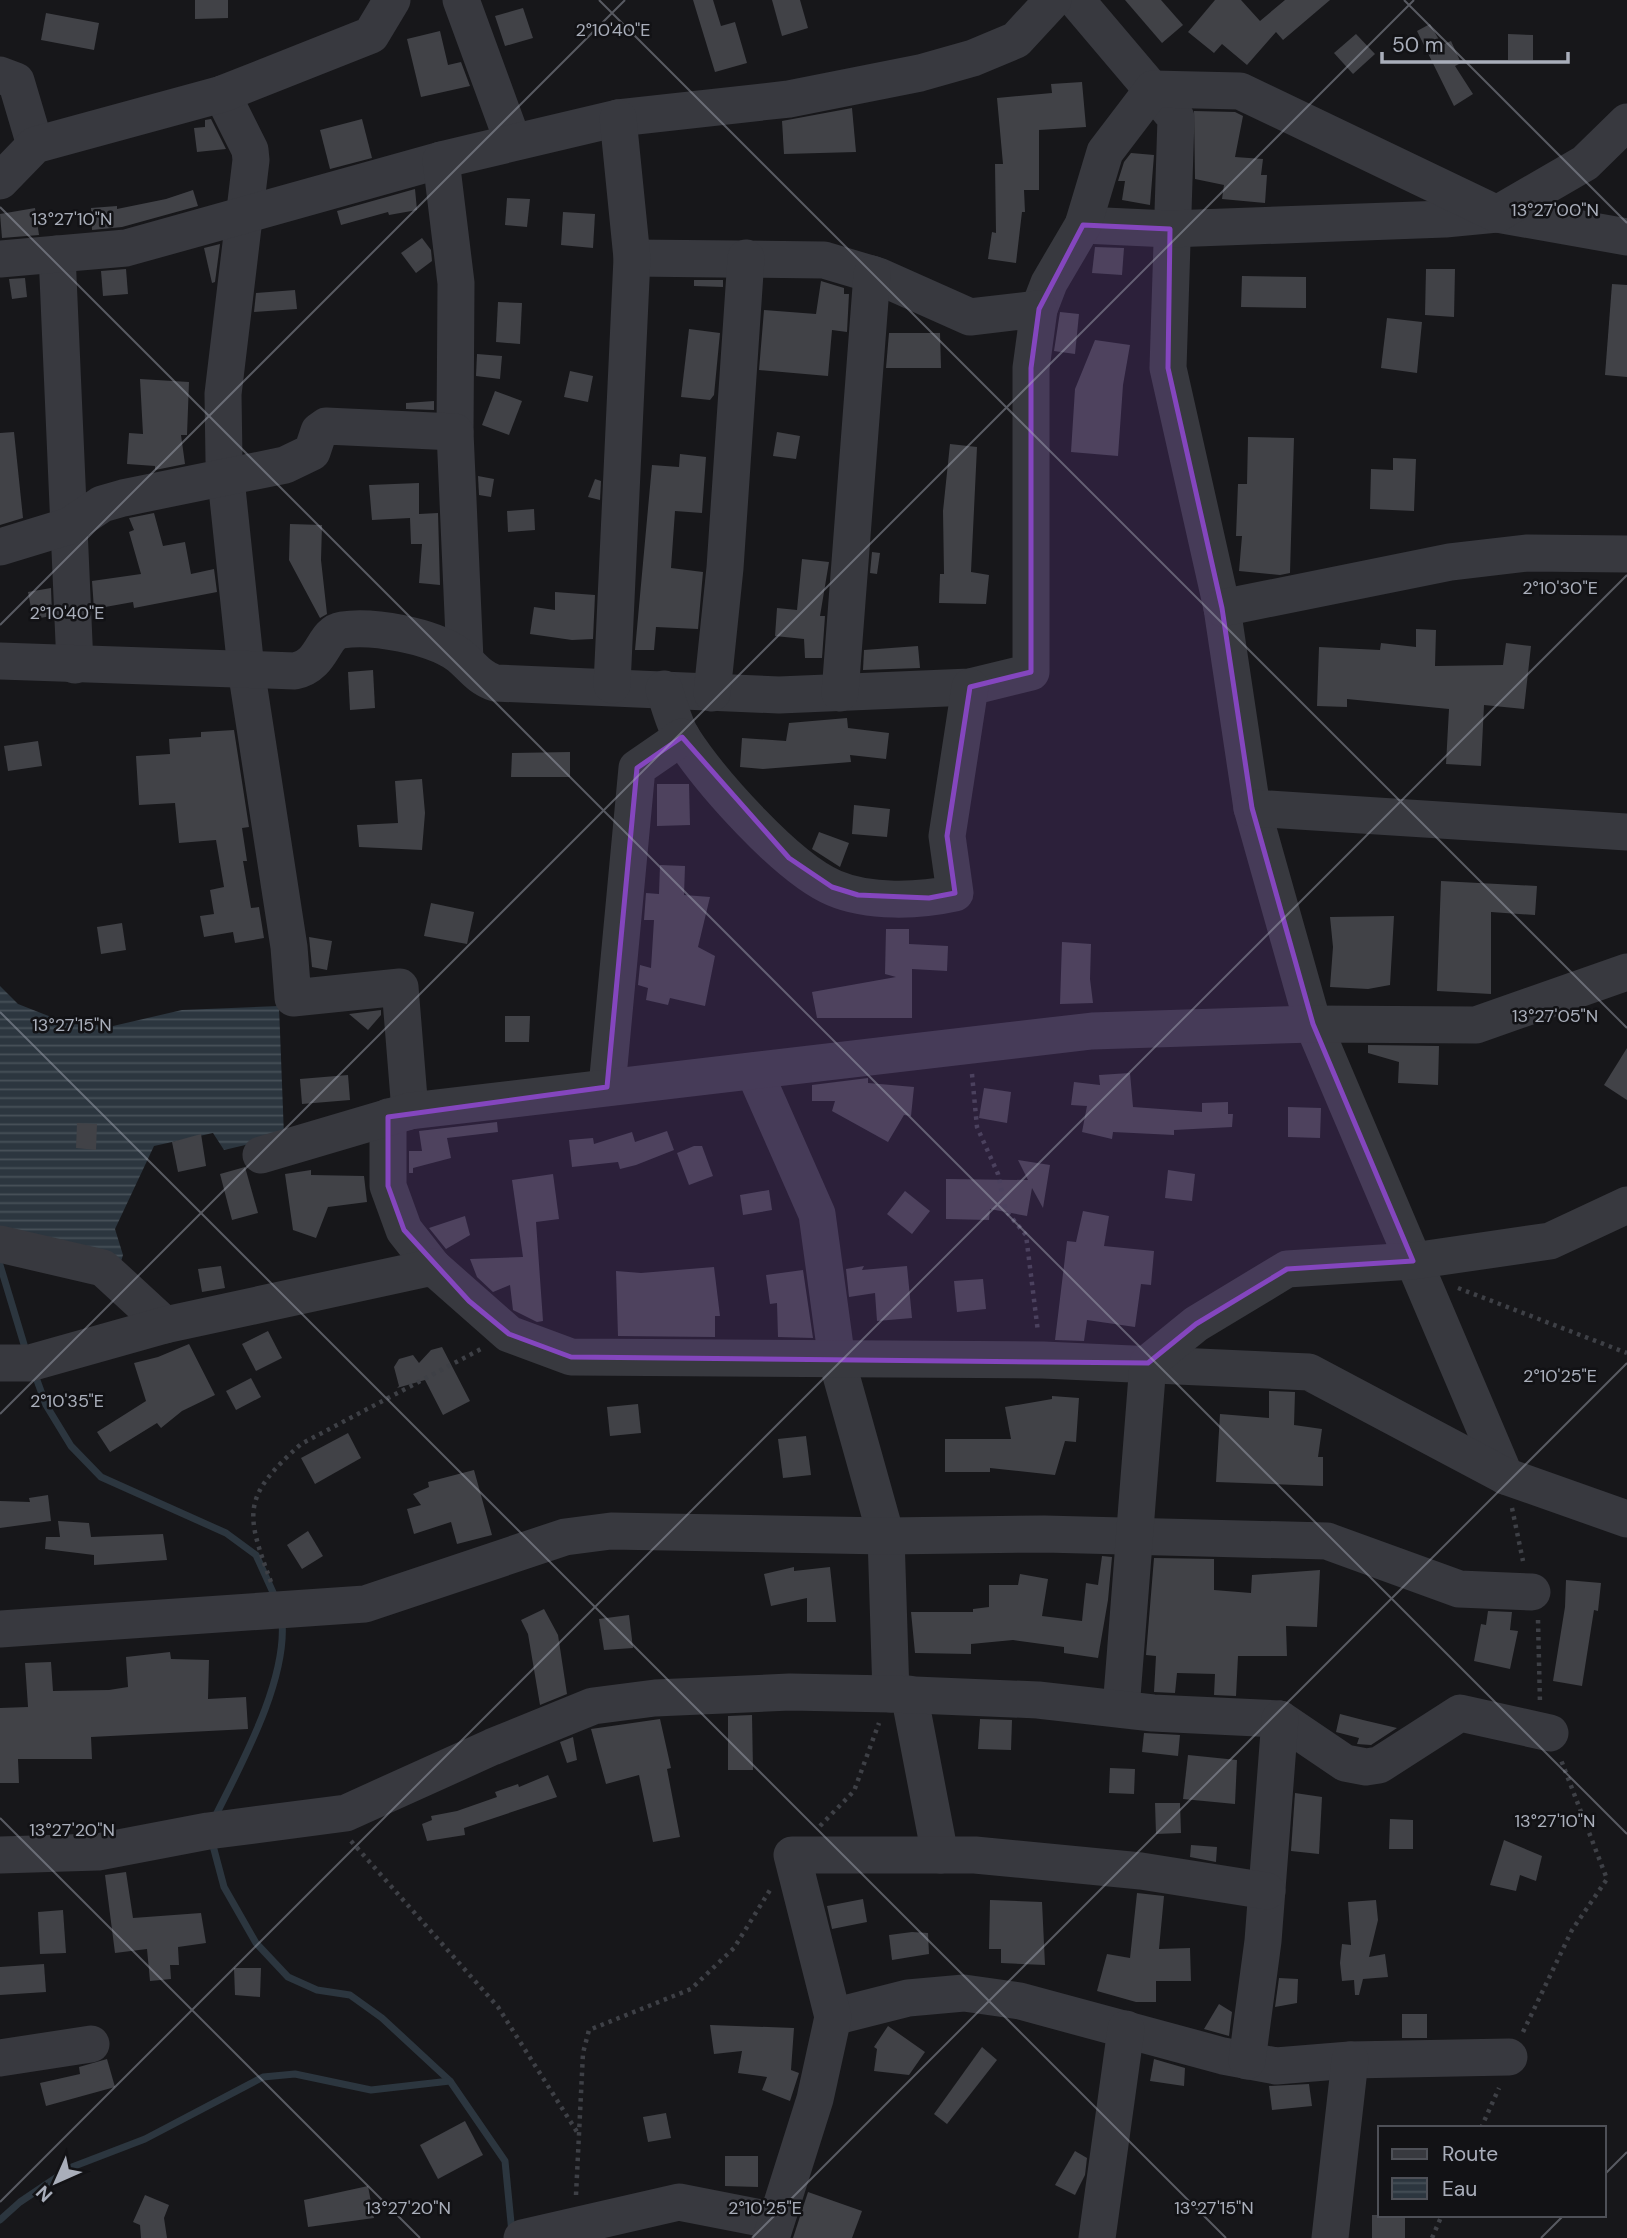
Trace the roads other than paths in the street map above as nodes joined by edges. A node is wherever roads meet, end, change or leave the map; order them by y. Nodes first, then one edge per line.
1 (392, 0) edge
2 (461, 0) edge
3 (1053, 0) edge
4 (1076, 0) edge
5 (0, 75) edge
6 (1153, 89) junction
7 (222, 94) junction
8 (618, 118) junction
9 (1627, 121) edge
10 (513, 142) junction
11 (35, 145) junction
12 (441, 160) junction
13 (0, 181) edge
14 (1497, 214) junction
15 (243, 217) junction
16 (1083, 225) junction
17 (1170, 229) junction
18 (1627, 237) edge
19 (57, 254) junction
20 (632, 258) junction
21 (746, 258) junction
22 (0, 259) edge
23 (872, 274) junction
24 (1039, 309) junction
25 (455, 432) junction
26 (225, 479) junction
27 (69, 526) junction
28 (0, 547) edge
29 (1627, 554) edge
30 (1222, 608) junction
31 (465, 660) junction
32 (0, 662) edge
33 (75, 665) junction
34 (246, 669) junction
35 (612, 685) junction
36 (970, 687) junction
37 (664, 689) junction
38 (712, 692) junction
39 (840, 693) junction
40 (682, 737) junction
41 (1252, 807) junction
42 (1627, 832) edge
43 (1627, 972) edge
44 (1313, 1024) junction
45 (754, 1071) junction
46 (607, 1087) junction
47 (399, 1114) junction
48 (261, 1155) dead end
49 (1627, 1205) edge
50 (0, 1244) edge
51 (1413, 1261) junction
52 (433, 1267) junction
53 (165, 1325) junction
54 (837, 1361) junction
55 (0, 1363) edge
56 (1148, 1363) junction
57 (1505, 1476) junction
58 (1627, 1519) edge
59 (886, 1536) junction
60 (1135, 1536) junction
61 (1532, 1592) road end
62 (0, 1629) edge
63 (900, 1694) junction
64 (1121, 1709) junction
65 (1280, 1719) junction
66 (1550, 1733) road end
67 (0, 1855) edge
68 (940, 1855) junction
69 (1266, 1891) junction
70 (833, 2017) junction
71 (1126, 2029) junction
72 (91, 2044) dead end
73 (1509, 2057) road end
74 (0, 2058) edge
75 (1350, 2060) junction
76 (1247, 2061) junction
77 (773, 2230) edge
78 (522, 2238) edge
79 (1097, 2238) edge
80 (1330, 2238) edge

1 - 7 street
2 - 10 street
3 - 8 street
4 - 6 street
5 - 11 street
6 - 14 street
6 - 16 street
6 - 17 street
7 - 11 street
7 - 15 street
8 - 10 street
8 - 20 street
9 - 14 street
10 - 12 street
11 - 13 street
12 - 15 street
12 - 25 street
14 - 17 street
14 - 18 street
15 - 19 street
15 - 26 street
16 - 17 street
16 - 24 street
17 - 30 street
19 - 22 street
19 - 27 street
20 - 21 street
20 - 35 street
21 - 23 street
21 - 38 street
23 - 24 street
23 - 39 street
24 - 36 street
25 - 26 street
25 - 31 street
26 - 27 street
26 - 34 street
27 - 28 street
27 - 33 street
29 - 30 street
30 - 41 street
31 - 34 street
31 - 35 street
32 - 33 street
33 - 34 street
34 - 47 street
35 - 37 street
36 - 39 street
36 - 40 street
37 - 38 street
37 - 40 street
38 - 39 street
40 - 46 street
41 - 42 street
41 - 44 street
43 - 44 street
44 - 45 street
44 - 51 street
45 - 46 street
45 - 54 street
46 - 47 street
47 - 48 street
47 - 52 street
49 - 51 street
50 - 53 street
51 - 56 street
51 - 57 street
52 - 53 street
52 - 54 street
53 - 55 street
54 - 56 street
54 - 59 street
56 - 57 street
56 - 60 street
57 - 58 street
59 - 60 street
59 - 62 street
59 - 63 street
60 - 61 street
60 - 64 street
63 - 64 street
63 - 67 street
63 - 68 street
64 - 65 street
65 - 66 street
65 - 69 street
68 - 69 street
68 - 70 street
69 - 76 street
70 - 71 street
70 - 77 street
71 - 76 street
71 - 79 street
72 - 74 street
73 - 75 street
75 - 76 street
75 - 80 street
77 - 78 street

